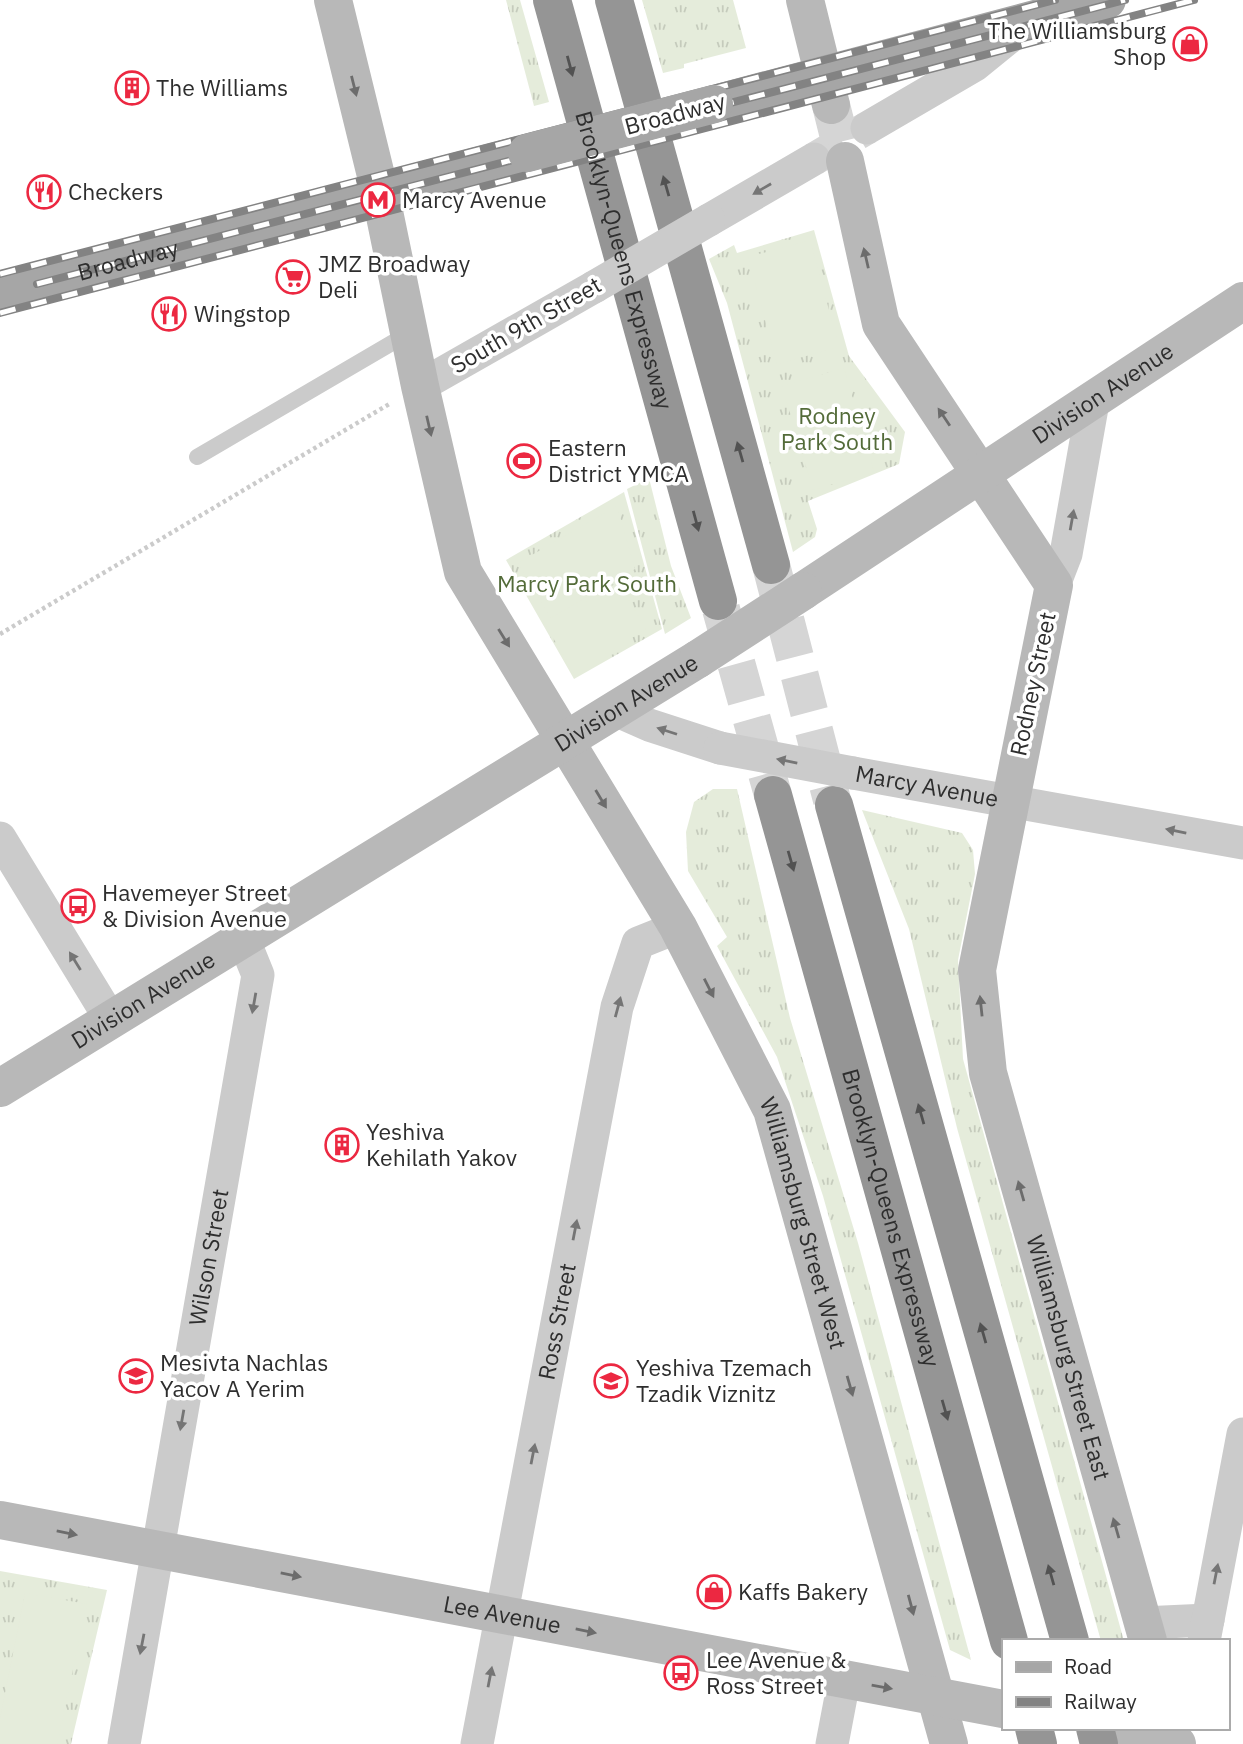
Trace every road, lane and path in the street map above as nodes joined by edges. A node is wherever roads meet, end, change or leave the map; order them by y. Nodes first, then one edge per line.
1 (333, 0) edge
2 (552, 0) edge
3 (614, 0) edge
4 (805, 0) edge
5 (1107, 0) edge
6 (1029, 22) junction
7 (827, 90) junction
8 (867, 128) tunnel mouth
9 (829, 160) joint
10 (380, 192) junction
11 (0, 292) edge
12 (1243, 302) edge
13 (410, 333) junction
14 (420, 386) junction
15 (1093, 402) junction
16 (197, 457) dead end
17 (983, 474) junction
18 (771, 565) tunnel mouth
19 (1054, 585) junction
20 (718, 601) tunnel mouth
21 (0, 634) edge
22 (615, 710) junction
23 (567, 740) junction
24 (843, 789) junction
25 (773, 795) tunnel mouth
26 (1010, 799) junction
27 (0, 838) edge
28 (1243, 843) edge
29 (678, 927) junction
30 (243, 938) junction
31 (111, 1020) junction
32 (988, 1073) joint
33 (0, 1088) edge
34 (1243, 1434) edge
35 (0, 1520) edge
36 (160, 1550) junction
37 (502, 1615) junction
38 (1206, 1630) edge
39 (1145, 1632) edge
40 (1008, 1639) edge
41 (1069, 1639) edge
42 (844, 1681) junction
43 (936, 1697) junction
44 (990, 1707) edge
45 (1120, 1730) edge
46 (1166, 1736) edge
47 (124, 1744) edge
48 (477, 1744) edge
49 (832, 1744) edge
50 (949, 1744) edge
51 (1184, 1744) edge

1 -> 10 main road
2 -> 20 highway, Brooklyn-Queens Expressway
18 -> 3 highway
4 - 7 main road
5 - 6 main road, Broadway
6 - 7 main road, Broadway
6 - 8 street
7 - 10 main road, Broadway, bridge
9 -> 14 street, South 9th Street, bridge
17 -> 9 main road, Rodney Street
10 - 11 main road, Broadway
10 - 13 main road
12 - 15 main road, Division Avenue
13 - 14 main road
13 - 16 lane
14 - 21 path
14 -> 23 main road
15 - 17 main road, Division Avenue
19 -> 15 street, Rodney Street
17 - 19 main road, Rodney Street
17 - 22 main road, Division Avenue, bridge
19 - 26 main road, Rodney Street
22 - 23 main road, Division Avenue
24 -> 22 street, Marcy Avenue, bridge
23 -> 29 main road, Williamsburg Street West
23 - 30 main road, Division Avenue
24 - 26 street, Marcy Avenue
41 -> 24 highway
25 -> 40 highway, Brooklyn-Queens Expressway
28 -> 26 street, Marcy Avenue
32 -> 26 main road, Rodney Street
31 -> 27 street
37 -> 29 street, Ross Street
29 -> 43 main road, Williamsburg Street West
30 - 31 main road, Division Avenue
30 -> 36 street, Wilson Street
31 - 33 main road, Division Avenue
39 -> 32 main road, Williamsburg Street East
38 -> 34 street
35 -> 36 main road, Lee Avenue
36 -> 37 main road, Lee Avenue
36 -> 47 street, Wilson Street
37 -> 42 main road, Lee Avenue
48 -> 37 street, Ross Street
38 - 39 street
42 -> 43 main road, Lee Avenue
42 - 49 street
43 - 44 main road, Lee Avenue
43 - 50 main road, Williamsburg Street West
45 - 46 main road
46 - 51 main road

